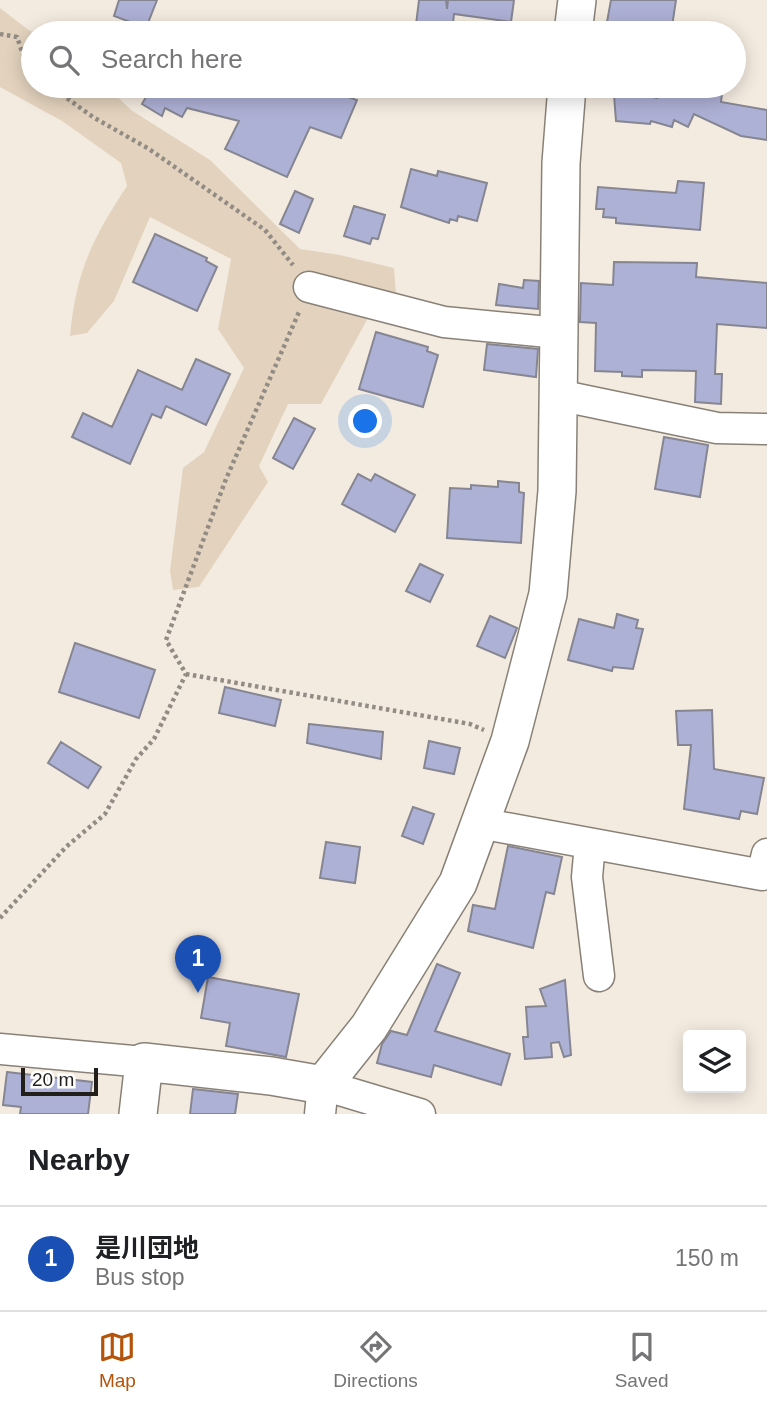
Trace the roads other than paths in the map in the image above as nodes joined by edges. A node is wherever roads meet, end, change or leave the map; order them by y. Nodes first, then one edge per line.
1 (577, 0) edge
2 (574, 21) edge
3 (565, 98) edge
4 (309, 287) road end
5 (559, 333) junction
6 (558, 395) junction
7 (767, 429) edge
8 (479, 823) junction
9 (590, 844) junction
10 (767, 853) edge
11 (599, 976) dead end
12 (0, 1049) edge
13 (144, 1062) junction
14 (322, 1100) edge
15 (138, 1114) edge
16 (420, 1114) edge

1 - 2 street
3 - 5 street
4 - 5 street
5 - 6 street
6 - 7 street
6 - 8 street
8 - 9 street
8 - 14 street
9 - 10 street
9 - 11 street
12 - 13 street
13 - 14 street
13 - 15 street
14 - 16 street

